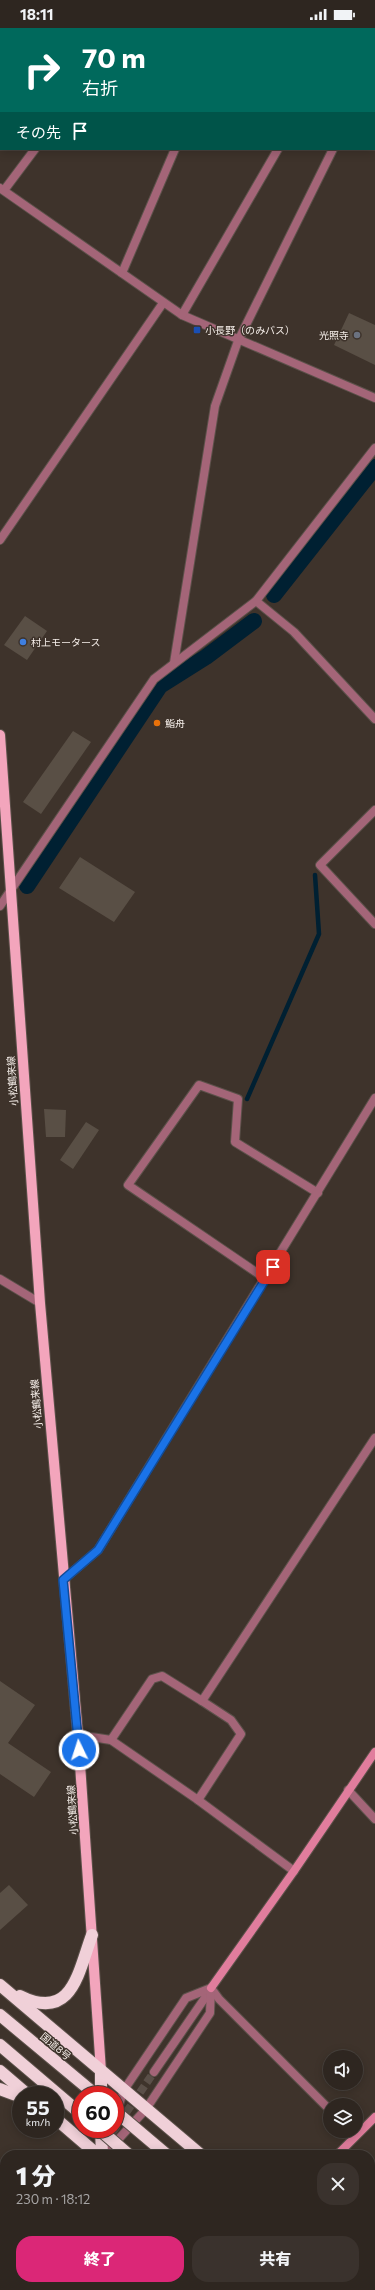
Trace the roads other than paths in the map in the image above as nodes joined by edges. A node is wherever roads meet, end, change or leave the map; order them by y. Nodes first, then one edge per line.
1 (34, 150) edge
2 (175, 150) edge
3 (277, 150) edge
4 (333, 150) edge
5 (2, 189) edge
6 (122, 273) junction
7 (163, 303) junction
8 (182, 315) junction
9 (238, 341) junction
10 (375, 398) edge
11 (375, 448) edge
12 (0, 540) edge
13 (256, 601) junction
14 (174, 663) junction
15 (375, 719) edge
16 (0, 735) edge
17 (375, 810) edge
18 (12, 887) junction
19 (0, 906) edge
20 (375, 924) edge
21 (375, 1098) edge
22 (318, 1193) junction
23 (0, 1279) edge
24 (266, 1279) junction
25 (40, 1303) junction
26 (375, 1438) edge
27 (63, 1580) junction
28 (202, 1701) junction
29 (78, 1735) junction
30 (111, 1740) junction
31 (375, 1752) edge
32 (348, 1790) junction
33 (198, 1800) junction
34 (375, 1819) edge
35 (294, 1871) junction
36 (92, 1935) junction
37 (1, 1986) edge
38 (211, 1988) junction
39 (0, 2014) edge
40 (0, 2045) edge
41 (101, 2071) junction
42 (0, 2072) edge
43 (154, 2072) tunnel mouth
44 (17, 2086) edge
45 (85, 2086) edge
46 (101, 2086) edge
47 (119, 2086) edge
48 (0, 2089) edge
49 (124, 2090) joint
50 (12, 2094) edge
51 (323, 2103) edge
52 (72, 2106) edge
53 (146, 2109) junction
54 (375, 2117) edge
55 (124, 2119) edge
56 (64, 2126) edge
57 (363, 2127) edge
58 (101, 2138) tunnel mouth
59 (108, 2138) tunnel mouth
60 (110, 2138) edge
61 (351, 2138) edge
62 (188, 2144) junction
63 (92, 2150) edge
64 (102, 2150) edge
65 (105, 2150) edge
66 (108, 2150) edge
67 (123, 2150) edge
68 (161, 2150) edge
69 (195, 2150) edge
70 (199, 2150) edge
71 (341, 2150) edge

1 - 5 street
2 - 6 street
3 - 8 street
4 - 9 street
5 - 6 street
6 - 7 street
7 - 8 street
7 - 12 street
8 - 9 street
9 - 10 street
9 - 14 street
11 - 13 street
13 - 14 street
13 - 15 street
14 - 18 street
16 - 18 main road, 小松鶴来線
17 - 20 street
18 - 19 street
18 - 25 main road, 小松鶴来線
21 - 22 street
22 - 24 street
22 - 24 street
23 - 25 street
24 - 27 street
25 - 27 main road, 小松鶴来線
26 - 28 street
27 - 29 main road, 小松鶴来線
28 - 30 street
28 - 33 street
29 - 30 street
29 - 36 main road, 小松鶴来線
30 - 33 street
31 - 32 street
32 - 34 street
32 - 35 street
33 - 35 street
35 - 38 street
36 - 37 highway
36 - 41 main road, 小松鶴来線
37 - 41 highway
38 - 43 street
38 - 49 street
38 - 51 street
38 - 53 street
39 - 45 highway, 国道8号
40 - 52 highway
41 - 46 highway
41 - 47 highway
42 - 44 highway
48 - 50 highway
49 - 53 highway
53 - 62 highway
53 - 66 street
54 - 57 street
55 - 68 highway, bridge
56 - 63 highway
58 - 64 highway
59 - 65 street
60 - 67 highway, bridge
61 - 71 street
62 - 69 highway
62 - 70 street

